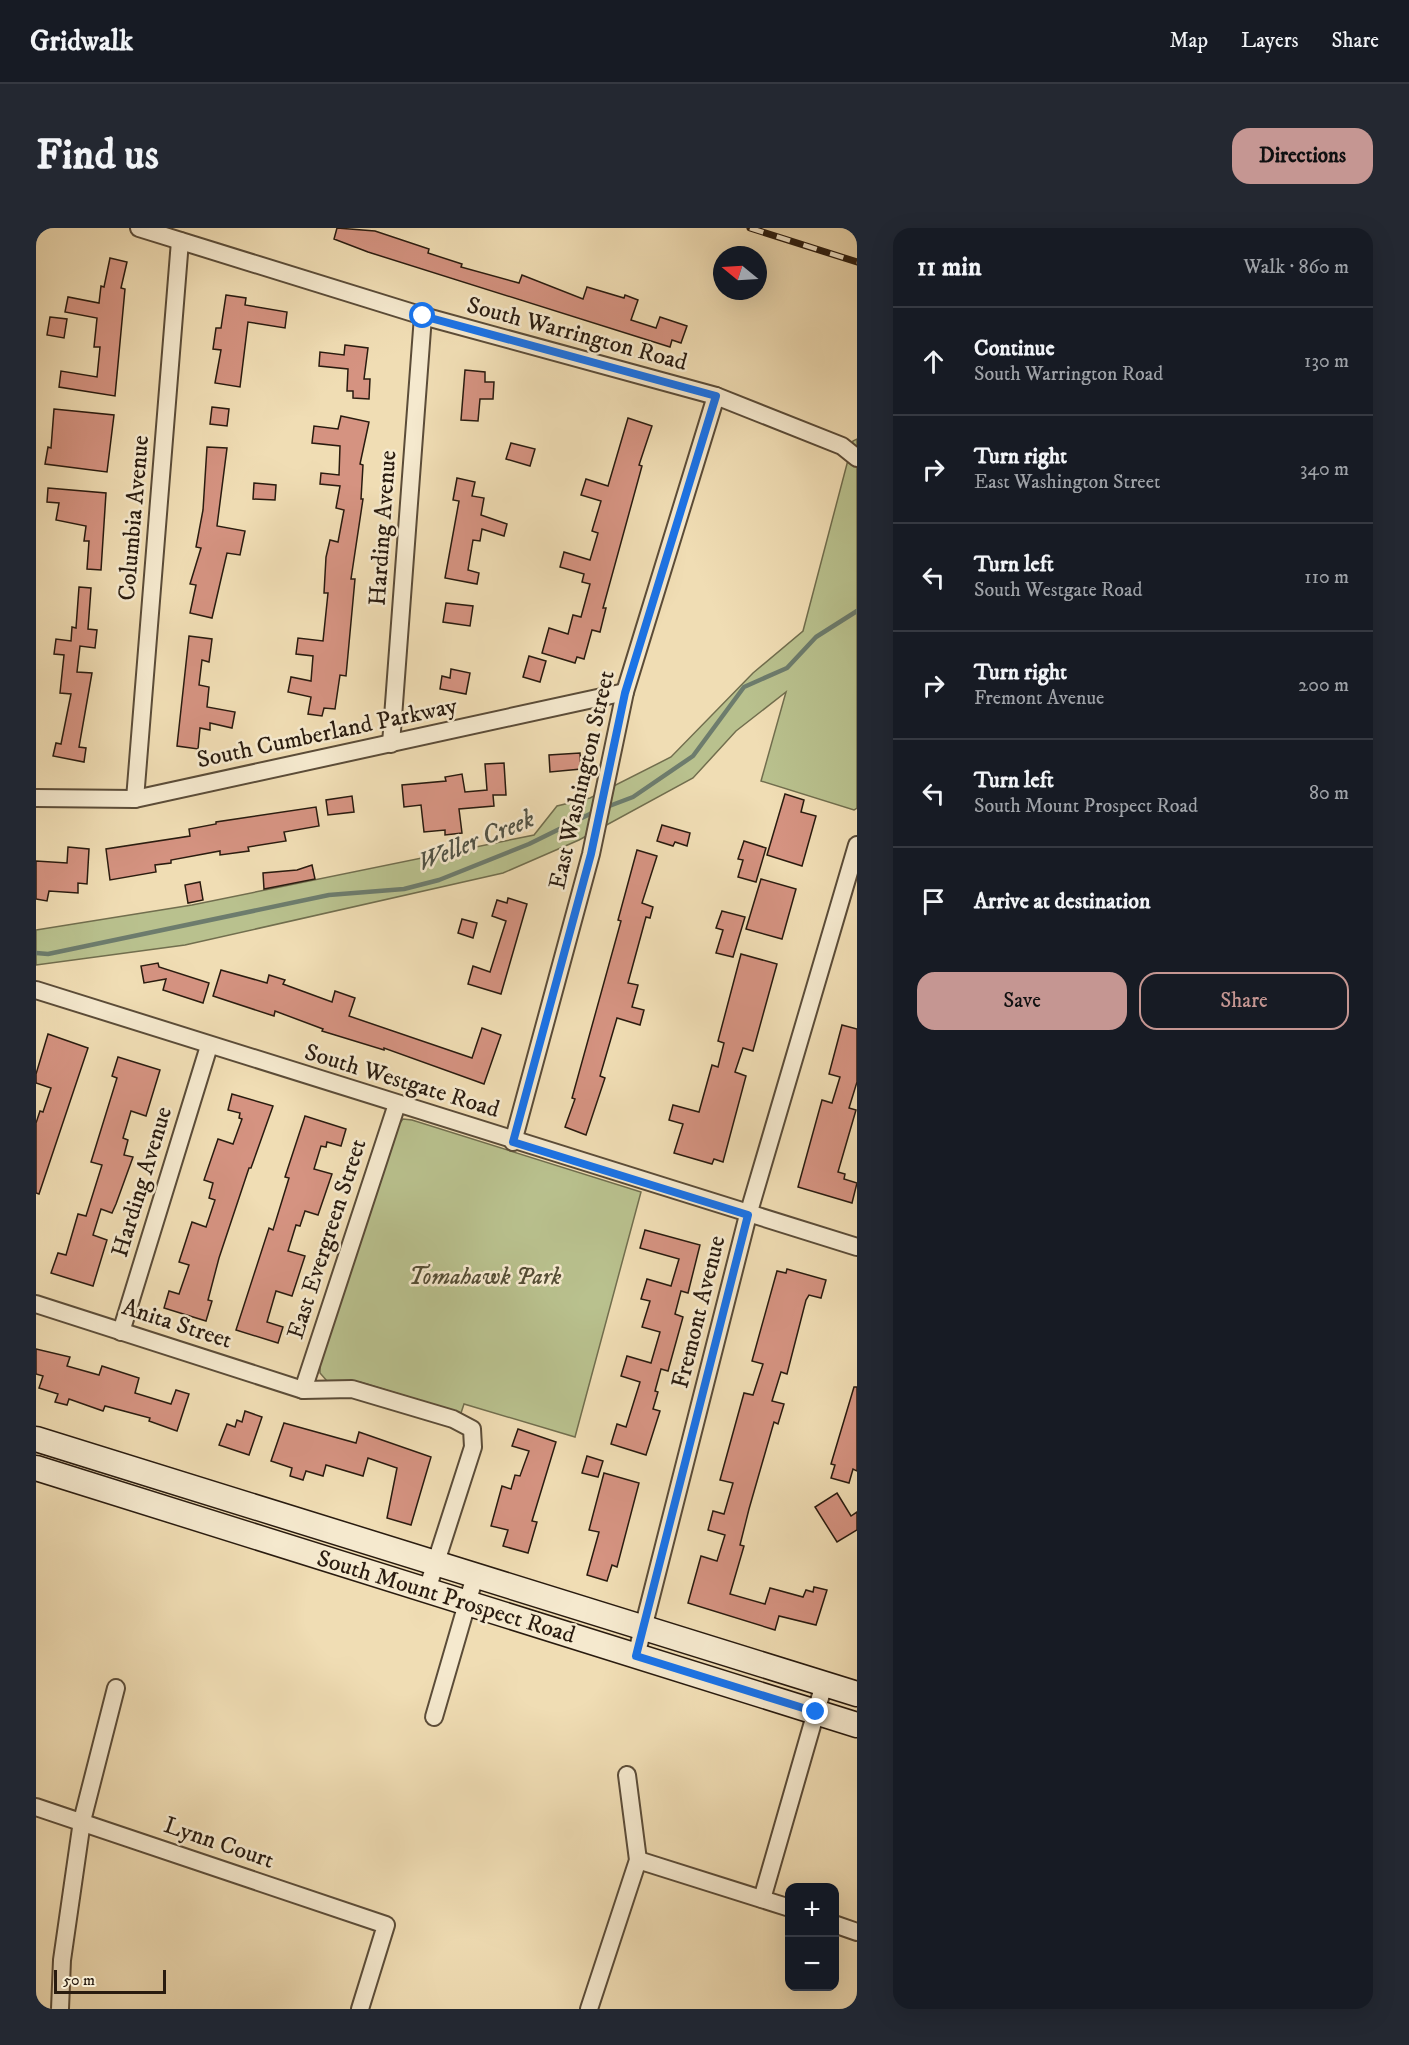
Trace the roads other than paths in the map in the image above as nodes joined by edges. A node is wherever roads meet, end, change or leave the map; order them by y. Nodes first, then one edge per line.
1 (140, 228) edge
2 (180, 241) junction
3 (423, 316) junction
4 (716, 396) junction
5 (857, 458) edge
6 (625, 693) junction
7 (391, 744) junction
8 (36, 798) edge
9 (135, 799) junction
10 (857, 845) edge
11 (36, 990) edge
12 (209, 1046) junction
13 (398, 1104) junction
14 (513, 1142) junction
15 (748, 1215) junction
16 (857, 1247) edge
17 (36, 1304) edge
18 (121, 1332) junction
19 (303, 1390) junction
20 (36, 1439) edge
21 (36, 1468) edge
22 (436, 1565) junction
23 (475, 1576) junction
24 (427, 1590) junction
25 (467, 1603) junction
26 (643, 1629) junction
27 (636, 1656) junction
28 (825, 1684) junction
29 (116, 1688) dead end
30 (857, 1694) edge
31 (816, 1712) junction
32 (434, 1717) dead end
33 (857, 1725) edge
34 (627, 1775) dead end
35 (36, 1807) edge
36 (82, 1821) junction
37 (638, 1860) junction
38 (762, 1899) junction
39 (785, 1907) edge
40 (839, 1926) edge
41 (857, 1932) edge
42 (60, 2009) edge
43 (360, 2009) edge
44 (589, 2009) edge

1 - 2 street, South Warrington Road
2 - 3 street, South Warrington Road
2 - 9 street, Columbia Avenue
3 - 4 street, South Warrington Road
3 - 7 street, Harding Avenue
4 - 5 street, South Warrington Road
4 - 6 street, East Washington Street
6 - 7 street, South Cumberland Parkway
6 - 14 street, East Washington Street
7 - 9 street, South Cumberland Parkway
8 - 9 street, South Cumberland Parkway
10 - 15 street, Fremont Avenue
11 - 12 street, South Westgate Road
12 - 13 street, South Westgate Road
12 - 18 street, Harding Avenue
13 - 14 street, South Westgate Road
13 - 19 street, East Evergreen Street
14 - 15 street, South Westgate Road
15 - 16 street, South Westgate Road
15 - 26 street, Fremont Avenue
17 - 18 street, Anita Street
18 - 19 street, Anita Street
19 - 22 street, Anita Street
20 - 22 main road, South Mount Prospect Road
21 - 24 main road, South Mount Prospect Road
22 - 23 main road, South Mount Prospect Road
22 - 24 street
23 - 25 street
23 - 26 main road, South Mount Prospect Road
24 - 25 main road, South Mount Prospect Road
25 - 27 main road, South Mount Prospect Road
25 - 32 street
26 - 27 street, Fremont Avenue
26 - 28 main road, South Mount Prospect Road
27 - 31 main road, South Mount Prospect Road
28 - 30 main road, South Mount Prospect Road
28 - 31 street
29 - 36 street
31 - 33 main road, South Mount Prospect Road
31 - 38 street
34 - 37 street
35 - 36 street, Lynn Court
36 - 42 street
36 - 43 street, Lynn Court
37 - 38 street
37 - 44 street
38 - 39 street
40 - 41 street

